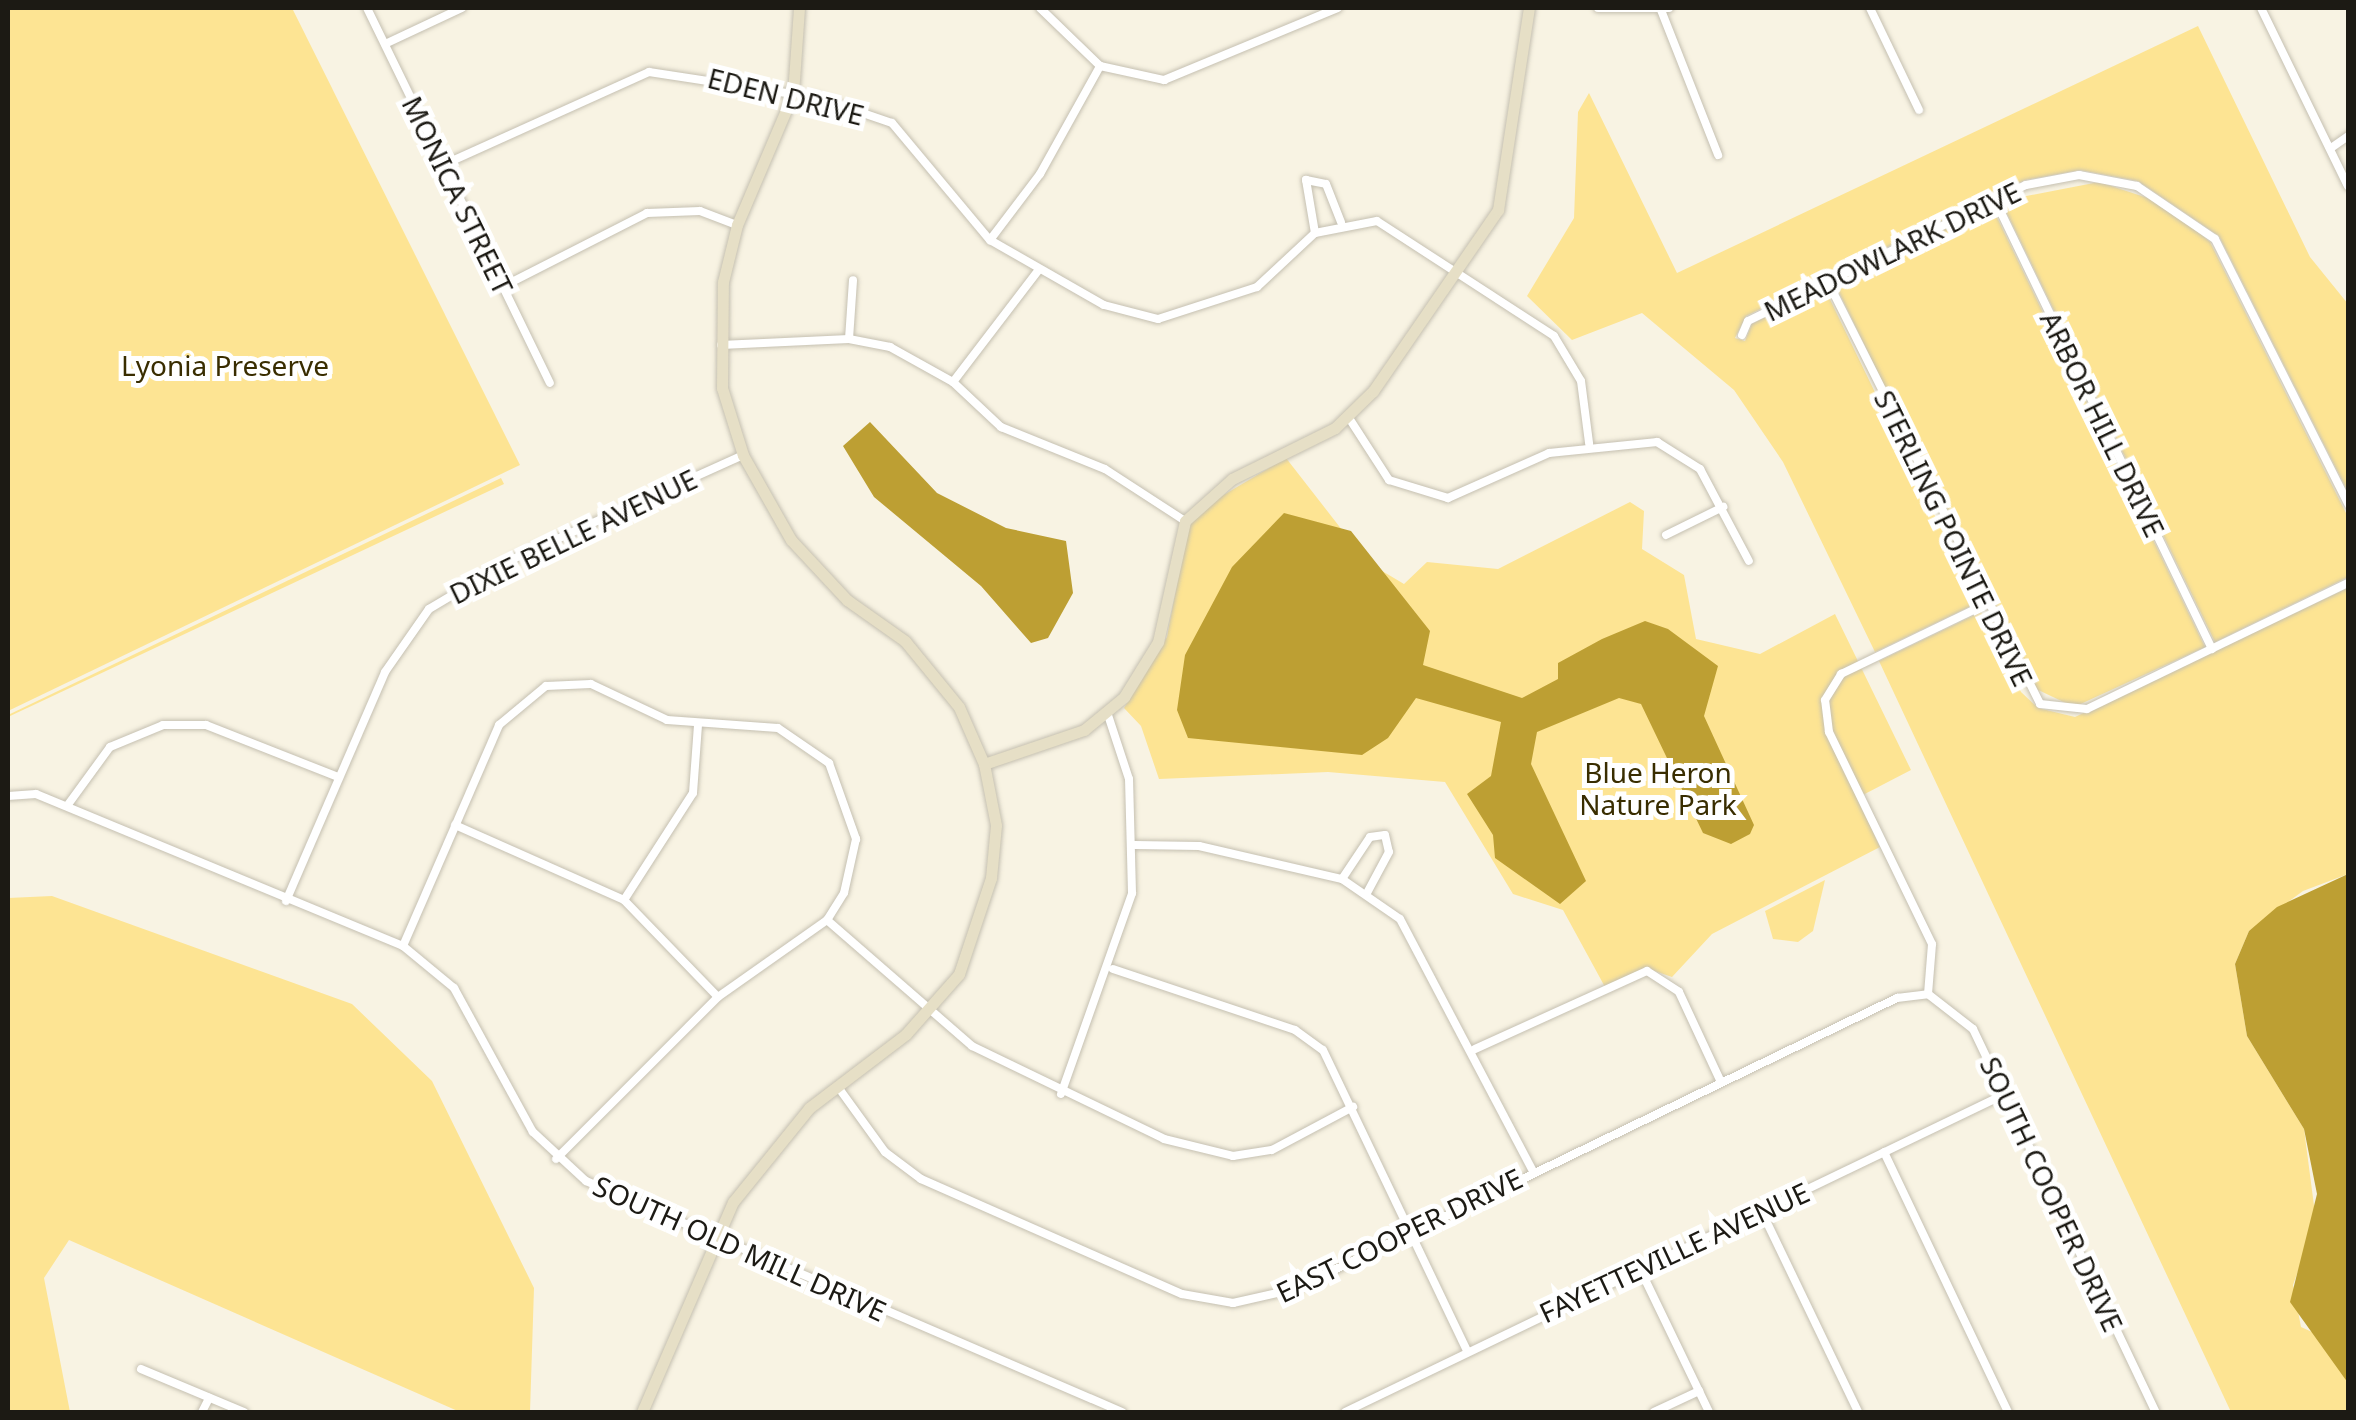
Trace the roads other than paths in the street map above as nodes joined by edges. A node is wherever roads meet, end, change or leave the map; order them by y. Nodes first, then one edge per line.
1 (367, 8) edge
2 (462, 8) edge
3 (800, 8) edge
4 (1040, 8) edge
5 (1338, 8) edge
6 (1529, 8) edge
7 (1598, 8) edge
8 (1870, 8) edge
9 (2262, 8) edge
10 (1664, 9) edge
11 (385, 44) junction
12 (1100, 66) junction
13 (793, 94) junction
14 (1918, 110) dead end
15 (2348, 136) edge
16 (2330, 148) junction
17 (1718, 154) dead end
18 (443, 165) junction
19 (2348, 186) edge
20 (1994, 198) junction
21 (1341, 222) junction
22 (737, 225) junction
23 (1314, 233) junction
24 (990, 240) junction
25 (1460, 269) junction
26 (1038, 271) junction
27 (853, 280) dead end
28 (1827, 280) junction
29 (502, 286) junction
30 (1742, 335) dead end
31 (848, 339) junction
32 (720, 345) junction
33 (952, 382) junction
34 (550, 383) dead end
35 (1348, 418) junction
36 (1590, 443) junction
37 (743, 455) junction
38 (2348, 504) edge
39 (1723, 507) junction
40 (1185, 521) junction
41 (1666, 535) dead end
42 (1749, 560) dead end
43 (2348, 583) edge
44 (1984, 605) junction
45 (2212, 649) junction
46 (1108, 712) junction
47 (698, 725) junction
48 (984, 764) junction
49 (338, 777) junction
50 (8, 796) edge
51 (67, 806) junction
52 (456, 825) junction
53 (1135, 845) junction
54 (1342, 879) junction
55 (1367, 893) junction
56 (624, 900) junction
57 (286, 901) junction
58 (826, 920) junction
59 (403, 946) junction
60 (1113, 968) junction
61 (1928, 994) junction
62 (718, 996) junction
63 (928, 1012) junction
64 (1475, 1049) junction
65 (1720, 1082) junction
66 (838, 1087) junction
67 (1061, 1094) junction
68 (2005, 1094) junction
69 (1353, 1107) junction
70 (1884, 1152) junction
71 (556, 1160) junction
72 (1533, 1171) junction
73 (1762, 1210) junction
74 (1411, 1230) junction
75 (714, 1239) junction
76 (1640, 1269) junction
77 (1467, 1350) junction
78 (140, 1369) dead end
79 (1699, 1391) junction
80 (209, 1398) junction
81 (202, 1412) edge
82 (244, 1412) edge
83 (642, 1412) edge
84 (1122, 1412) edge
85 (1344, 1412) edge
86 (1654, 1412) edge
87 (1709, 1412) edge
88 (1858, 1412) edge
89 (2008, 1412) edge
90 (2156, 1412) edge

1 - 11 street, MONICA STREET
2 - 11 street
3 - 13 street
4 - 12 street
5 - 12 street
6 - 25 street
7 - 10 street
8 - 14 street
9 - 16 street
10 - 17 street
11 - 18 street, MONICA STREET
12 - 24 street
13 - 18 street, EDEN DRIVE
13 - 22 street
13 - 24 street, EDEN DRIVE
15 - 16 street
16 - 19 street
18 - 29 street, MONICA STREET
20 - 28 street, MEADOWLARK DRIVE
20 - 38 street, MEADOWLARK DRIVE
20 - 45 street, ARBOR HILL DRIVE
21 - 23 street, EDEN DRIVE
21 - 23 street
21 - 25 street, EDEN DRIVE
22 - 29 street
22 - 32 street
23 - 26 street, EDEN DRIVE
24 - 26 street, EDEN DRIVE
25 - 35 street
25 - 36 street, EDEN DRIVE
26 - 33 street
27 - 31 street
28 - 30 street, MEADOWLARK DRIVE
28 - 44 street, STERLING POINTE DRIVE
29 - 34 street, MONICA STREET
31 - 32 street
31 - 33 street
32 - 37 street
33 - 40 street
35 - 36 street
35 - 40 street
36 - 39 street
37 - 48 street
37 - 49 street, DIXIE BELLE AVENUE
39 - 41 street
39 - 42 street
40 - 46 street
43 - 45 street, STERLING POINTE DRIVE
44 - 45 street, STERLING POINTE DRIVE
44 - 61 street
46 - 48 street
46 - 53 street
47 - 52 street
47 - 56 street
47 - 58 street
48 - 63 street
49 - 51 street
49 - 57 street, DIXIE BELLE AVENUE
50 - 51 street
51 - 57 street
52 - 56 street
52 - 59 street
53 - 54 street
53 - 60 street
54 - 55 street
54 - 55 street
55 - 64 street
56 - 62 street
57 - 59 street
58 - 62 street
58 - 63 street
59 - 71 street
60 - 67 street
60 - 69 street
61 - 65 street, EAST COOPER DRIVE
61 - 68 street, SOUTH COOPER DRIVE
62 - 71 street
63 - 66 street
63 - 67 street
64 - 65 street
64 - 72 street
65 - 72 street, EAST COOPER DRIVE
66 - 74 street, EAST COOPER DRIVE
66 - 75 street
67 - 69 street
68 - 70 street, FAYETTEVILLE AVENUE
68 - 90 street, SOUTH COOPER DRIVE
69 - 74 street
70 - 73 street, FAYETTEVILLE AVENUE
70 - 89 street
71 - 75 street, SOUTH OLD MILL DRIVE
72 - 74 street, EAST COOPER DRIVE
73 - 76 street, FAYETTEVILLE AVENUE
73 - 88 street
74 - 77 street
75 - 83 street
75 - 84 street, SOUTH OLD MILL DRIVE
76 - 77 street, FAYETTEVILLE AVENUE
76 - 79 street
77 - 85 street, FAYETTEVILLE AVENUE
78 - 80 street
79 - 86 street
79 - 87 street
80 - 81 street
80 - 82 street

